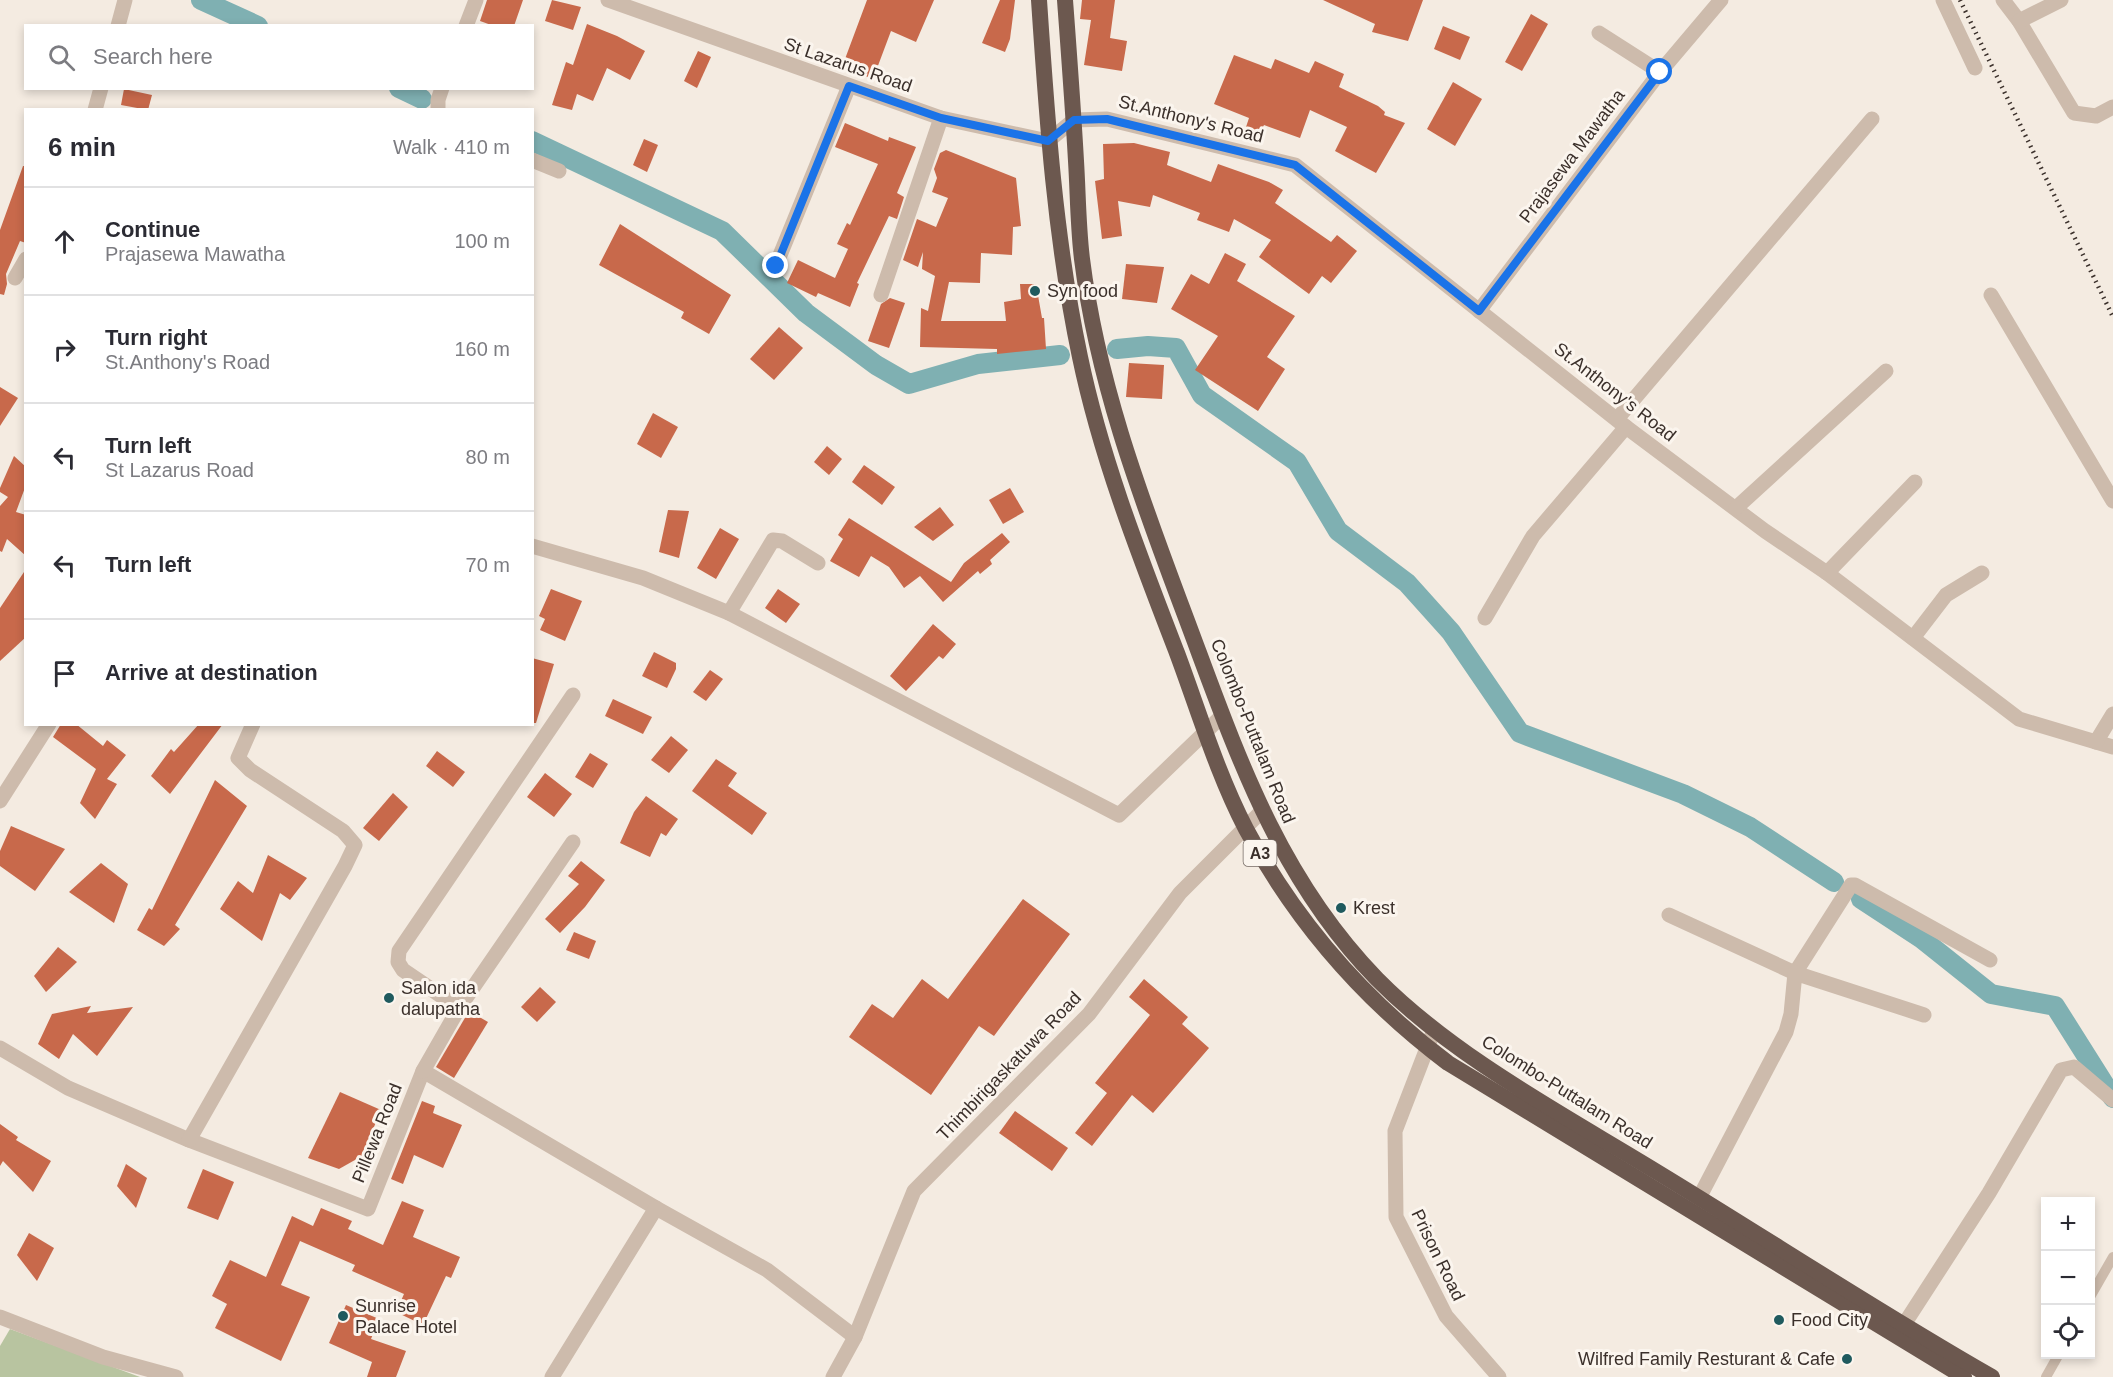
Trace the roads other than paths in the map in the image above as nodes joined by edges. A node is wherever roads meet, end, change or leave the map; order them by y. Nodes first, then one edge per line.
1 (125, 0) edge
2 (476, 0) edge
3 (608, 0) edge
4 (1039, 0) edge
5 (1065, 0) edge
6 (1721, 0) edge
7 (1943, 0) edge
8 (2003, 0) edge
9 (2061, 0) edge
10 (2019, 21) junction
11 (119, 24) edge
12 (467, 24) edge
13 (1599, 33) dead end
14 (1975, 68) dead end
15 (1660, 72) junction
16 (849, 86) junction
17 (100, 90) edge
18 (441, 90) edge
19 (2113, 107) edge
20 (95, 108) edge
21 (438, 108) edge
22 (941, 118) junction
23 (1872, 119) dead end
24 (1074, 120) junction
25 (1048, 141) junction
26 (534, 161) edge
27 (559, 171) dead end
28 (24, 262) edge
29 (776, 266) dead end
30 (15, 278) dead end
31 (881, 295) dead end
32 (1991, 295) dead end
33 (1479, 311) junction
34 (1886, 370) dead end
35 (1622, 423) junction
36 (1915, 482) dead end
37 (2113, 501) edge
38 (1736, 508) junction
39 (534, 547) edge
40 (818, 563) dead end
41 (1827, 573) junction
42 (1982, 573) dead end
43 (729, 614) junction
44 (1485, 618) dead end
45 (1912, 638) junction
46 (573, 695) dead end
47 (2113, 714) edge
48 (1222, 716) junction
49 (49, 726) edge
50 (252, 726) edge
51 (1206, 730) junction
52 (2097, 742) junction
53 (2113, 747) edge
54 (0, 801) edge
55 (1261, 812) junction
56 (1245, 827) junction
57 (573, 842) dead end
58 (1669, 915) dead end
59 (1990, 960) dead end
60 (1795, 973) junction
61 (459, 1008) junction
62 (1924, 1015) dead end
63 (1434, 1029) junction
64 (1426, 1047) junction
65 (0, 1048) edge
66 (423, 1071) junction
67 (2113, 1100) edge
68 (189, 1140) junction
69 (1700, 1198) junction
70 (656, 1208) junction
71 (2113, 1257) edge
72 (2095, 1290) edge
73 (0, 1317) edge
74 (1903, 1326) junction
75 (855, 1337) junction
76 (2056, 1359) edge
77 (176, 1377) edge
78 (552, 1377) edge
79 (833, 1377) edge
80 (1499, 1377) edge
81 (1965, 1377) edge
82 (1992, 1377) edge
83 (2046, 1377) edge

1 - 11 street
2 - 12 street
3 - 16 street, St Lazarus Road
4 - 25 highway, Colombo-Puttalam Road / A3
5 - 24 highway, Colombo-Puttalam Road / A3
6 - 15 street, Prajasewa Mawatha
7 - 14 street
8 - 10 street
9 - 10 street
10 - 19 street
13 - 15 street
15 - 33 street, Prajasewa Mawatha
16 - 22 street, St Lazarus Road
16 - 29 street
17 - 20 street
18 - 21 street
22 - 25 street, St Lazarus Road
22 - 31 street
23 - 35 street
24 - 25 street
24 - 33 street, St.Anthony's Road
24 - 48 highway, Colombo-Puttalam Road / A3
25 - 51 highway, Colombo-Puttalam Road / A3
26 - 27 street
28 - 30 street
32 - 37 street
33 - 35 street, St.Anthony's Road
34 - 38 street
35 - 38 street, St.Anthony's Road
35 - 44 street
36 - 41 street
38 - 41 street, St.Anthony's Road
39 - 43 street
40 - 43 street
41 - 45 street, St.Anthony's Road
42 - 45 street
43 - 51 street
45 - 52 street, St.Anthony's Road
46 - 61 street
47 - 52 street
48 - 51 street
48 - 55 highway, Colombo-Puttalam Road / A3
49 - 54 street
50 - 68 street
51 - 56 highway, Colombo-Puttalam Road / A3
52 - 53 street, St.Anthony's Road
55 - 56 street, Thimbirigaskatuwa Road
55 - 63 highway, Colombo-Puttalam Road / A3
56 - 64 highway, Colombo-Puttalam Road / A3
56 - 75 street, Thimbirigaskatuwa Road
57 - 61 street
58 - 60 street
59 - 60 street
60 - 62 street
60 - 69 street
61 - 66 street
63 - 64 street, Prison Road
63 - 69 highway, Colombo-Puttalam Road / A3
64 - 80 street, Prison Road
64 - 81 highway, Colombo-Puttalam Road / A3
65 - 68 street, Pillewa Road
66 - 68 street, Pillewa Road
66 - 70 street, Pillewa Road
67 - 74 street
69 - 74 highway, Colombo-Puttalam Road / A3
70 - 75 street, Pillewa Road
70 - 78 street
71 - 72 lane
73 - 77 street
74 - 82 highway, Colombo-Puttalam Road / A3
75 - 79 street, Thimbirigaskatuwa Road
76 - 83 lane

